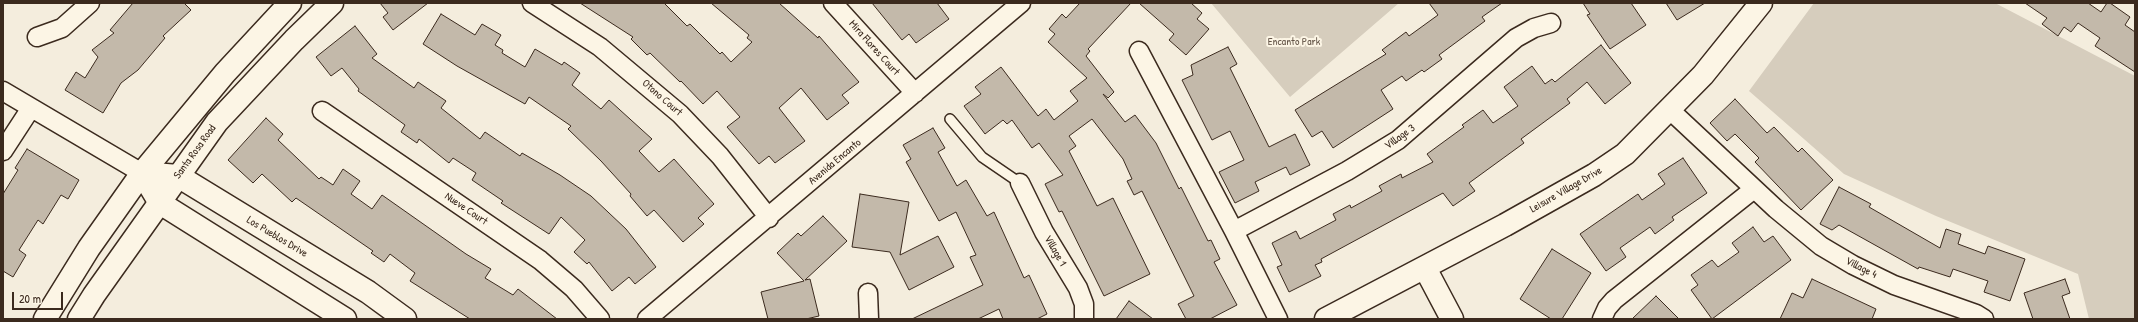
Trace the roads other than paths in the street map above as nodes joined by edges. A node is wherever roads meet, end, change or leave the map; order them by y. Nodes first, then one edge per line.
1 (90, 3) edge
2 (290, 3) edge
3 (332, 3) edge
4 (532, 3) edge
5 (833, 3) edge
6 (1021, 3) edge
7 (1761, 3) edge
8 (1551, 23) dead end
9 (37, 37) dead end
10 (1138, 51) dead end
11 (3, 91) edge
12 (915, 94) junction
13 (31, 108) junction
14 (1670, 110) junction
15 (322, 111) dead end
16 (950, 119) dead end
17 (3, 151) edge
18 (142, 173) junction
19 (178, 176) junction
20 (1020, 183) joint
21 (1754, 189) junction
22 (160, 203) junction
23 (769, 218) junction
24 (1234, 231) junction
25 (1425, 268) junction
26 (868, 294) dead end
27 (45, 319) edge
28 (79, 319) edge
29 (345, 319) edge
30 (405, 319) edge
31 (600, 319) edge
32 (647, 319) edge
33 (869, 319) edge
34 (1084, 319) edge
35 (1278, 319) edge
36 (1326, 319) edge
37 (1452, 319) edge
38 (1602, 319) edge
39 (1984, 319) edge

1 - 9 street
2 - 18 street
3 - 19 street, Santa Rosa Road
4 - 23 street, Otono Court
5 - 12 street, Mira Flores Court
6 - 12 street, Avenida Encanto
7 - 14 street, Leisure Village Drive
8 - 24 street, Village 3
10 - 24 street
11 - 13 street, Los Pueblos Drive
12 - 23 street, Avenida Encanto
13 - 17 street
13 - 18 street, Los Pueblos Drive
14 - 21 street, Village 4
14 - 25 street, Leisure Village Drive
15 - 31 street, Nueve Court
16 - 20 lane
18 - 19 street, Los Pueblos Drive
18 - 22 street, Los Pueblos Drive
18 - 27 street
19 - 22 street, Santa Rosa Road
19 - 30 street, Los Pueblos Drive
20 - 34 street, Village 1
21 - 38 street
21 - 39 street, Village 4
22 - 28 street, Santa Rosa Road
22 - 29 street, Los Pueblos Drive
23 - 32 street, Avenida Encanto
24 - 35 street
25 - 36 street, Leisure Village Drive
25 - 37 street
26 - 33 street

